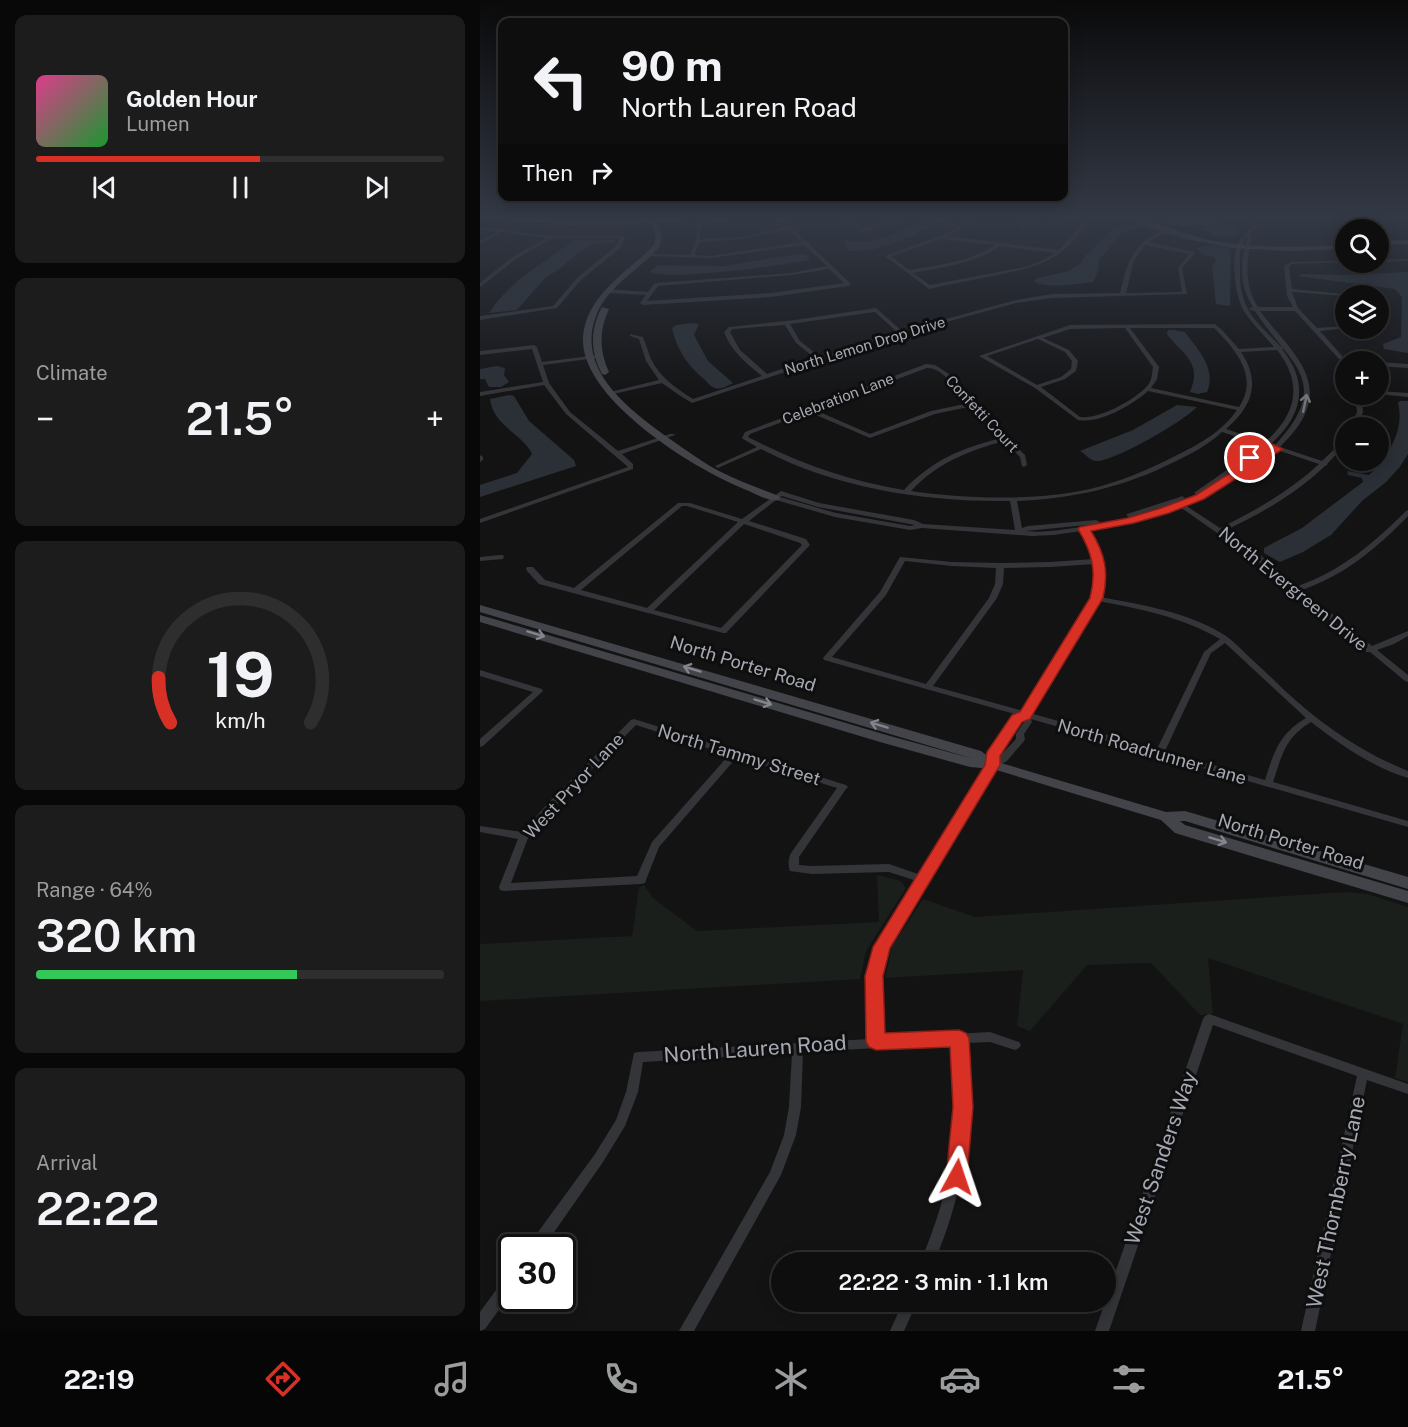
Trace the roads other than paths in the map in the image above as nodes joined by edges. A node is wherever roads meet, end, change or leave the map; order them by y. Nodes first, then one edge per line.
1 (580, 278) edge
2 (628, 278) edge
3 (742, 278) edge
4 (842, 278) edge
5 (918, 278) edge
6 (975, 278) edge
7 (1126, 278) edge
8 (1182, 278) edge
9 (1238, 278) edge
10 (1247, 278) edge
11 (1288, 278) edge
12 (1289, 290) junction
13 (613, 292) junction
14 (1123, 293) junction
15 (650, 294) junction
16 (1335, 294) edge
17 (1255, 308) junction
18 (1245, 309) junction
19 (1296, 309) junction
20 (480, 318) edge
21 (787, 323) junction
22 (1126, 326) junction
23 (1335, 329) edge
24 (1316, 330) junction
25 (901, 333) junction
26 (632, 335) dead end
27 (1038, 336) junction
28 (1278, 348) junction
29 (1287, 348) junction
30 (1236, 351) junction
31 (1338, 351) edge
32 (480, 352) edge
33 (594, 356) junction
34 (819, 358) junction
35 (540, 364) junction
36 (1389, 365) edge
37 (933, 366) joint
38 (1408, 366) edge
39 (766, 376) junction
40 (661, 381) junction
41 (546, 383) junction
42 (1037, 387) junction
43 (1148, 389) junction
44 (613, 392) junction
45 (480, 394) edge
46 (1389, 394) edge
47 (1408, 395) edge
48 (969, 405) junction
49 (1242, 409) junction
50 (810, 410) junction
51 (1221, 430) junction
52 (668, 436) junction
53 (1005, 439) junction
54 (1268, 446) junction
55 (761, 447) junction
56 (1277, 449) junction
57 (1335, 453) edge
58 (617, 454) junction
59 (1325, 464) junction
60 (1024, 465) dead end
61 (718, 466) junction
62 (907, 491) junction
63 (778, 496) junction
64 (1013, 499) junction
65 (1178, 503) junction
66 (1408, 513) edge
67 (480, 521) edge
68 (743, 522) junction
69 (1084, 529) junction
70 (1221, 530) junction
71 (1019, 532) junction
72 (500, 557) dead end
73 (480, 559) edge
74 (1099, 561) junction
75 (1000, 566) junction
76 (530, 569) dead end
77 (1297, 589) junction
78 (576, 590) junction
79 (1096, 598) junction
80 (480, 608) edge
81 (648, 611) junction
82 (480, 618) edge
83 (1408, 633) edge
84 (1225, 639) junction
85 (1369, 650) junction
86 (480, 672) edge
87 (1408, 679) edge
88 (928, 687) junction
89 (1025, 715) junction
90 (1311, 719) junction
91 (634, 722) joint
92 (480, 744) edge
93 (736, 753) junction
94 (1159, 754) junction
95 (993, 765) junction
96 (1408, 775) edge
97 (1268, 784) junction
98 (1166, 817) junction
99 (1408, 824) edge
100 (480, 829) edge
101 (524, 836) junction
102 (923, 879) junction
103 (1408, 883) edge
104 (1408, 897) edge
105 (1209, 1019) joint
106 (959, 1038) junction
107 (876, 1042) junction
108 (1015, 1045) dead end
109 (798, 1047) junction
110 (1363, 1073) junction
111 (1408, 1089) edge
112 (545, 1234) edge
113 (932, 1252) edge
114 (498, 1299) edge
115 (906, 1312) edge
116 (480, 1324) edge
117 (686, 1331) edge
118 (897, 1331) edge
119 (1102, 1331) edge
120 (1308, 1331) edge

1 - 20 street
2 - 13 street
3 - 15 street
4 - 15 street
5 - 6 street
7 - 14 street
8 - 14 street, North Lemon Drop Drive
9 - 18 street
10 - 17 street
11 - 12 street
12 - 16 street
12 - 19 street
13 - 15 street
13 - 33 street
14 - 25 street, North Lemon Drop Drive
17 - 18 street
17 - 19 street
17 - 29 street
18 - 28 street
19 - 24 street
21 - 25 street
21 - 34 street
21 - 39 street
22 - 27 street
22 - 30 street
22 - 43 street
23 - 24 street
24 - 31 street
25 - 34 street, North Lemon Drop Drive
26 - 40 street
27 - 42 street
27 - 42 street
28 - 29 street
28 - 30 street
28 - 54 street
56 -> 29 street
30 - 49 street
32 - 35 street
33 - 35 street
33 - 44 street
34 - 39 street, North Lemon Drop Drive
35 - 41 street
36 - 38 street
37 - 48 street, Confetti Court
37 - 50 street, Celebration Lane
39 - 40 street, North Lemon Drop Drive
40 - 44 street
41 - 45 street
41 - 58 street
42 - 43 street
43 - 49 street
44 - 52 street
46 - 47 street
48 - 50 street
48 - 53 street, Confetti Court
49 - 51 street
50 - 55 street, Celebration Lane
51 - 54 street
51 - 64 street
52 - 58 street
52 - 61 street
52 - 63 street
53 - 60 street, Confetti Court
53 - 62 street
54 - 56 street
54 - 65 street
55 - 61 street
55 - 62 street
56 - 59 street
56 - 65 street
57 - 59 street
58 - 67 street
59 - 70 street
61 - 63 street
62 - 64 street
63 - 68 street
63 - 71 street
64 - 71 street
65 - 69 street
65 - 70 street, North Evergreen Drive
65 - 71 street
66 - 77 street
68 - 78 street
68 - 81 street
68 - 81 street
69 - 71 street
69 - 74 street
70 - 77 street, North Evergreen Drive
72 - 73 street
74 - 75 street
74 - 79 street
75 - 88 street
75 - 88 street, North Roadrunner Lane
76 - 78 street
77 - 85 street, North Evergreen Drive
78 - 81 street
79 - 84 street
79 - 89 street
95 -> 80 street, North Porter Road
82 -> 95 street, North Porter Road
83 - 85 street
84 - 90 street
84 - 94 street
85 - 87 street, North Evergreen Drive
86 - 92 street
88 - 89 street, North Roadrunner Lane
89 - 94 street, North Roadrunner Lane
89 - 95 street
89 - 95 street
90 - 96 street
90 - 97 street
91 - 93 street, North Tammy Street
91 - 101 street, West Pryor Lane
93 - 101 street, West Pryor Lane
93 - 102 street, North Tammy Street
94 - 97 street, North Roadrunner Lane
95 - 98 street, North Porter Road
95 - 102 street
97 - 99 street, North Roadrunner Lane
98 - 103 street, North Porter Road
98 -> 104 street, North Porter Road
100 - 101 street
102 - 107 street
105 - 110 street
105 - 119 street, West Sanders Way
106 - 107 street, North Lauren Road
106 - 108 street, North Lauren Road
106 - 113 street
107 - 109 street, North Lauren Road
109 - 112 street, North Lauren Road
109 - 117 street
110 - 111 street
110 - 120 street, West Thornberry Lane
114 - 116 street
115 - 118 street

